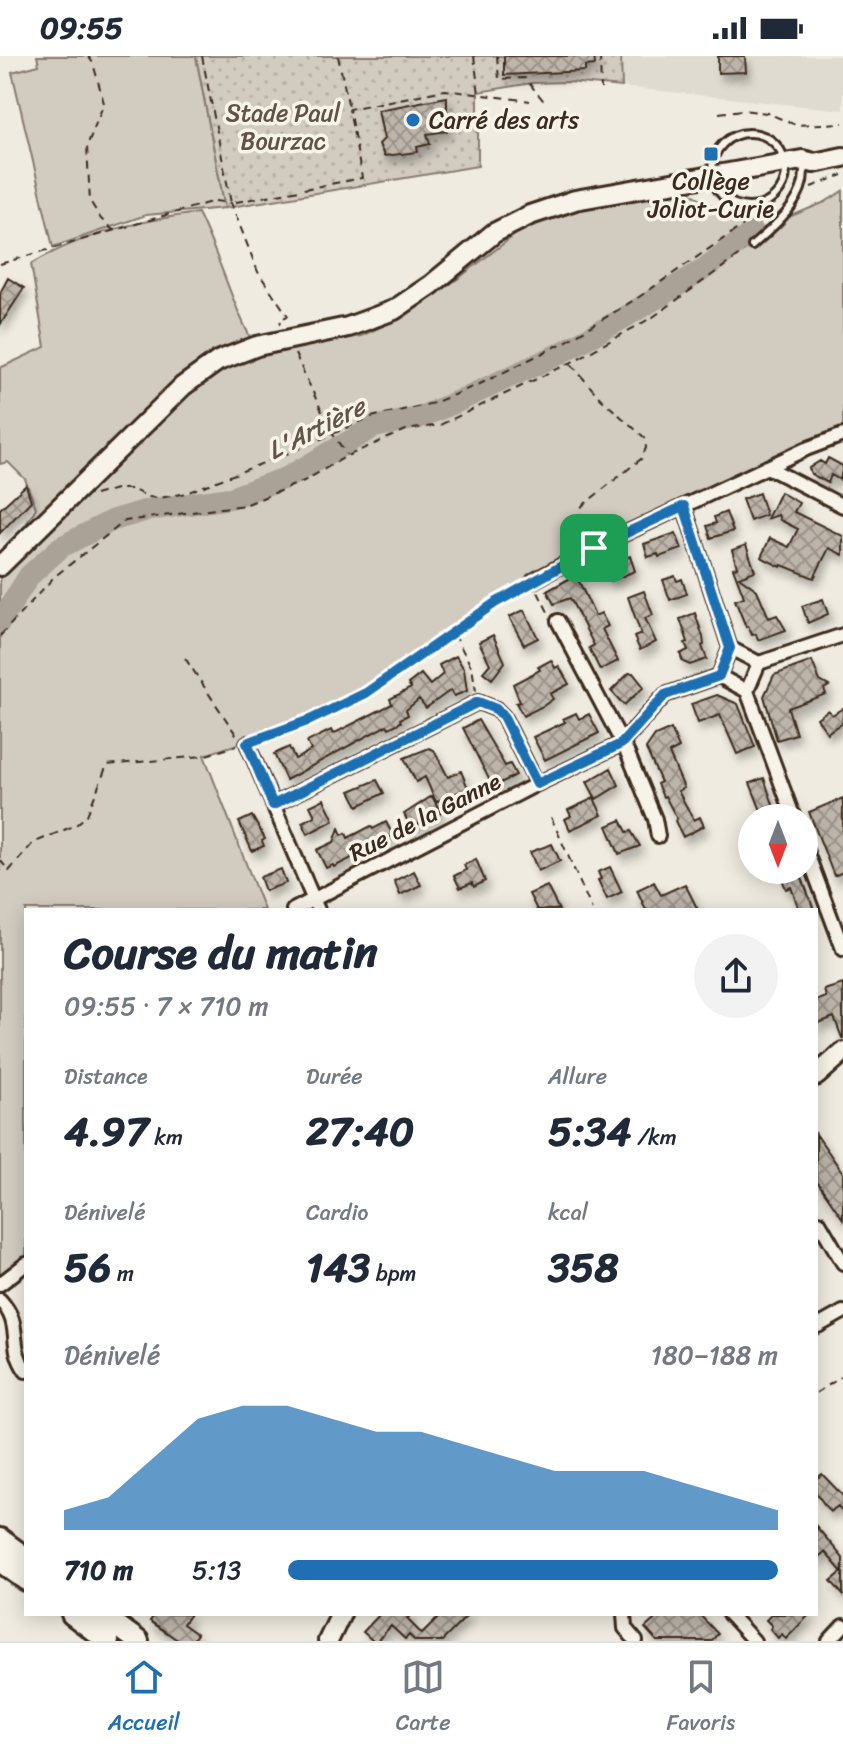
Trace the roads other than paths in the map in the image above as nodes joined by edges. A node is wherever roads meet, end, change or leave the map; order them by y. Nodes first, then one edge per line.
1 (843, 146) edge
2 (843, 157) edge
3 (795, 162) junction
4 (712, 177) junction
5 (752, 246) road end
6 (843, 435) edge
7 (767, 467) junction
8 (684, 506) junction
9 (843, 506) edge
10 (0, 566) edge
11 (533, 581) road end
12 (558, 621) road end
13 (843, 635) edge
14 (730, 648) junction
15 (759, 663) junction
16 (719, 676) junction
17 (747, 691) junction
18 (247, 743) road end
19 (621, 744) junction
20 (537, 784) junction
21 (788, 804) edge
22 (273, 805) junction
23 (658, 836) dead end
24 (818, 882) edge
25 (315, 904) edge
26 (843, 949) edge
27 (843, 1052) edge
28 (818, 1074) edge
29 (818, 1223) edge
30 (843, 1263) edge
31 (24, 1266) edge
32 (0, 1284) edge
33 (0, 1300) edge
34 (843, 1312) edge
35 (818, 1326) edge
36 (24, 1368) edge
37 (0, 1539) edge
38 (24, 1557) edge
39 (0, 1561) edge
40 (24, 1579) edge
41 (75, 1616) edge
42 (104, 1616) edge
43 (340, 1616) edge
44 (624, 1616) edge
45 (730, 1616) edge
46 (843, 1626) edge
47 (747, 1639) edge
48 (108, 1641) edge
49 (138, 1641) edge
50 (328, 1641) edge
51 (636, 1641) edge
52 (829, 1641) edge

1 - 3 street
2 - 3 street
3 - 4 street
3 - 4 lane
3 - 4 lane
3 - 5 lane
4 - 10 street
6 - 7 street
7 - 8 street
7 - 9 street
8 - 11 street
8 - 14 street
12 - 19 street
13 - 15 street
14 - 15 street
14 - 16 street
15 - 17 street
16 - 17 street
16 - 19 street
17 - 21 street
18 - 22 street
19 - 20 street, Rue de la Ganne
19 - 23 street
20 - 22 street
20 - 25 street, Rue de la Ganne
22 - 25 street
24 - 26 street
27 - 28 street
29 - 30 street
31 - 32 street
33 - 36 street
34 - 35 street
37 - 38 main road
39 - 40 main road
41 - 48 main road
42 - 49 main road
43 - 50 street
44 - 51 street
45 - 47 street
46 - 52 street

